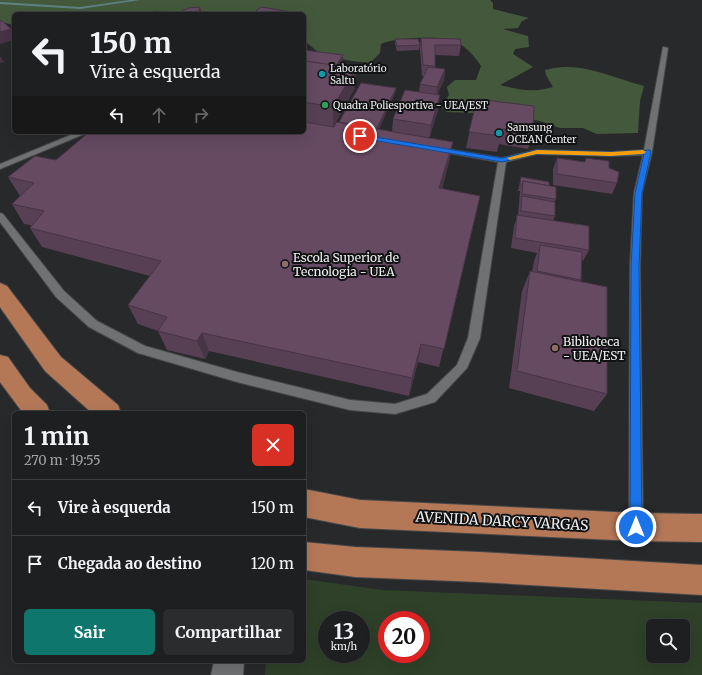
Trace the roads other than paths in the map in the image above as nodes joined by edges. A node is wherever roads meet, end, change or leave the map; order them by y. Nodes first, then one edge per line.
1 (665, 48) dead end
2 (80, 134) edge
3 (428, 147) edge
4 (648, 152) junction
5 (502, 160) junction
6 (0, 167) edge
7 (0, 216) edge
8 (0, 291) edge
9 (0, 364) edge
10 (36, 411) edge
11 (107, 411) edge
12 (306, 503) edge
13 (636, 527) junction
14 (702, 528) edge
15 (306, 556) edge
16 (702, 580) edge
17 (229, 663) edge
18 (227, 675) edge

1 - 4 lane
2 - 6 lane
3 - 5 lane
4 - 5 lane
4 - 13 lane
5 - 7 lane
8 - 11 main road
9 - 10 main road
12 - 13 main road, AVENIDA DARCY VARGAS
13 - 14 main road, AVENIDA DARCY VARGAS
15 - 16 main road
17 - 18 street

